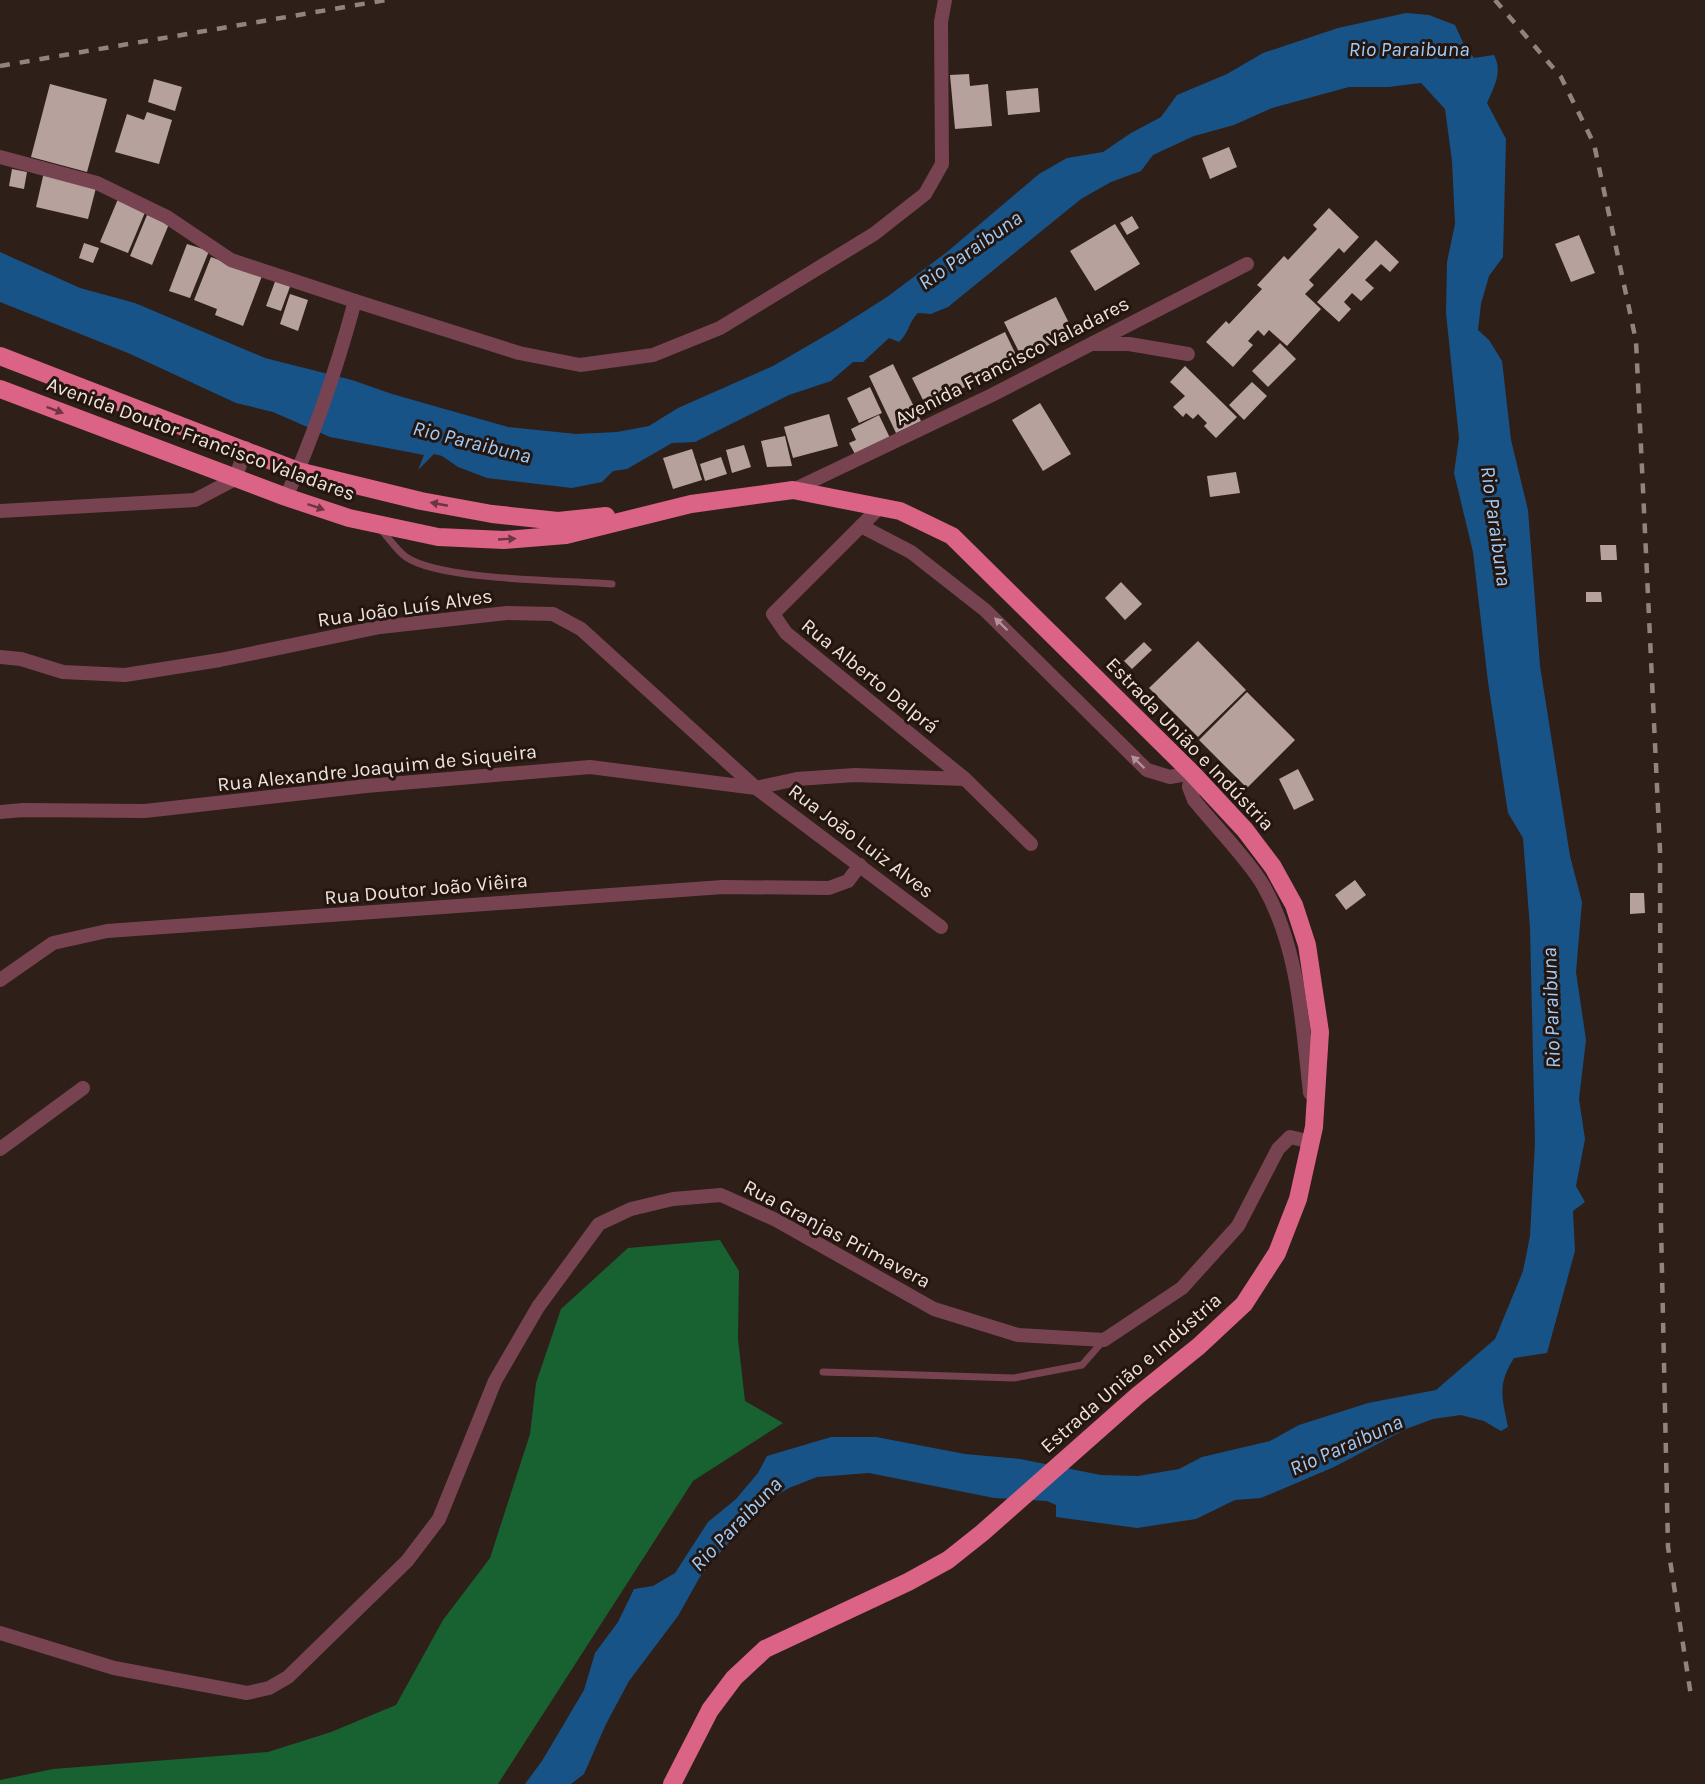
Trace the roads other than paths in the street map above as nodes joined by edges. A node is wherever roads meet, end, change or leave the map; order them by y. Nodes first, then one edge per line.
1 (944, 0) edge
2 (0, 158) edge
3 (1247, 264) dead end
4 (355, 301) junction
5 (1091, 344) junction
6 (1188, 354) dead end
7 (0, 356) edge
8 (0, 389) edge
9 (246, 448) junction
10 (298, 471) junction
11 (235, 479) junction
12 (793, 490) junction
13 (286, 497) junction
14 (881, 506) junction
15 (0, 511) edge
16 (664, 512) junction
17 (375, 524) junction
18 (861, 526) junction
19 (612, 584) dead end
20 (0, 657) edge
21 (1192, 773) junction
22 (965, 779) junction
23 (756, 788) junction
24 (0, 813) edge
25 (1255, 842) junction
26 (1031, 844) dead end
27 (1238, 855) junction
28 (860, 865) junction
29 (941, 927) dead end
30 (0, 980) edge
31 (83, 1088) dead end
32 (1314, 1127) junction
33 (1311, 1147) junction
34 (0, 1149) edge
35 (1104, 1340) junction
36 (823, 1371) dead end
37 (3, 1632) edge
38 (672, 1784) edge

1 - 4 street
2 - 4 street
3 - 5 street, Avenida Francisco Valadares
4 - 10 street
5 - 6 street
5 - 12 street, Avenida Francisco Valadares
7 - 9 highway, Avenida Doutor Francisco Valadares
8 -> 11 highway, Avenida Doutor Francisco Valadares
9 - 10 highway, Avenida Doutor Francisco Valadares
9 - 11 street
10 - 13 street
16 -> 10 highway, Avenida Doutor Francisco Valadares
11 - 13 highway, Avenida Doutor Francisco Valadares
11 - 15 street
12 - 14 highway, Estrada União e Indústria
12 - 16 highway, Estrada União e Indústria
13 -> 17 highway, Avenida Doutor Francisco Valadares
14 - 18 street, Rua Alberto Dalprá
14 - 21 highway, Estrada União e Indústria
17 -> 16 highway, Avenida Doutor Francisco Valadares
17 - 19 lane
21 -> 18 street
18 - 22 street, Rua Alberto Dalprá
20 - 23 street, Rua João Luís Alves
21 - 25 highway, Estrada União e Indústria
21 - 27 street
22 - 23 street
22 - 26 street, Rua Alberto Dalprá
23 - 24 street, Rua Alexandre Joaquim de Siqueira
23 - 28 street, Rua Joāo Luiz Alves
25 - 27 street
25 - 32 highway, Estrada União e Indústria
27 - 32 street
28 - 29 street, Rua Joāo Luiz Alves
28 - 30 street, Rua Doutor João Viêira
31 - 34 street
32 - 33 highway, Estrada União e Indústria
33 - 35 street
33 - 38 highway, Estrada União e Indústria
35 - 36 lane
35 - 37 street, Rua Granjas Primavera

